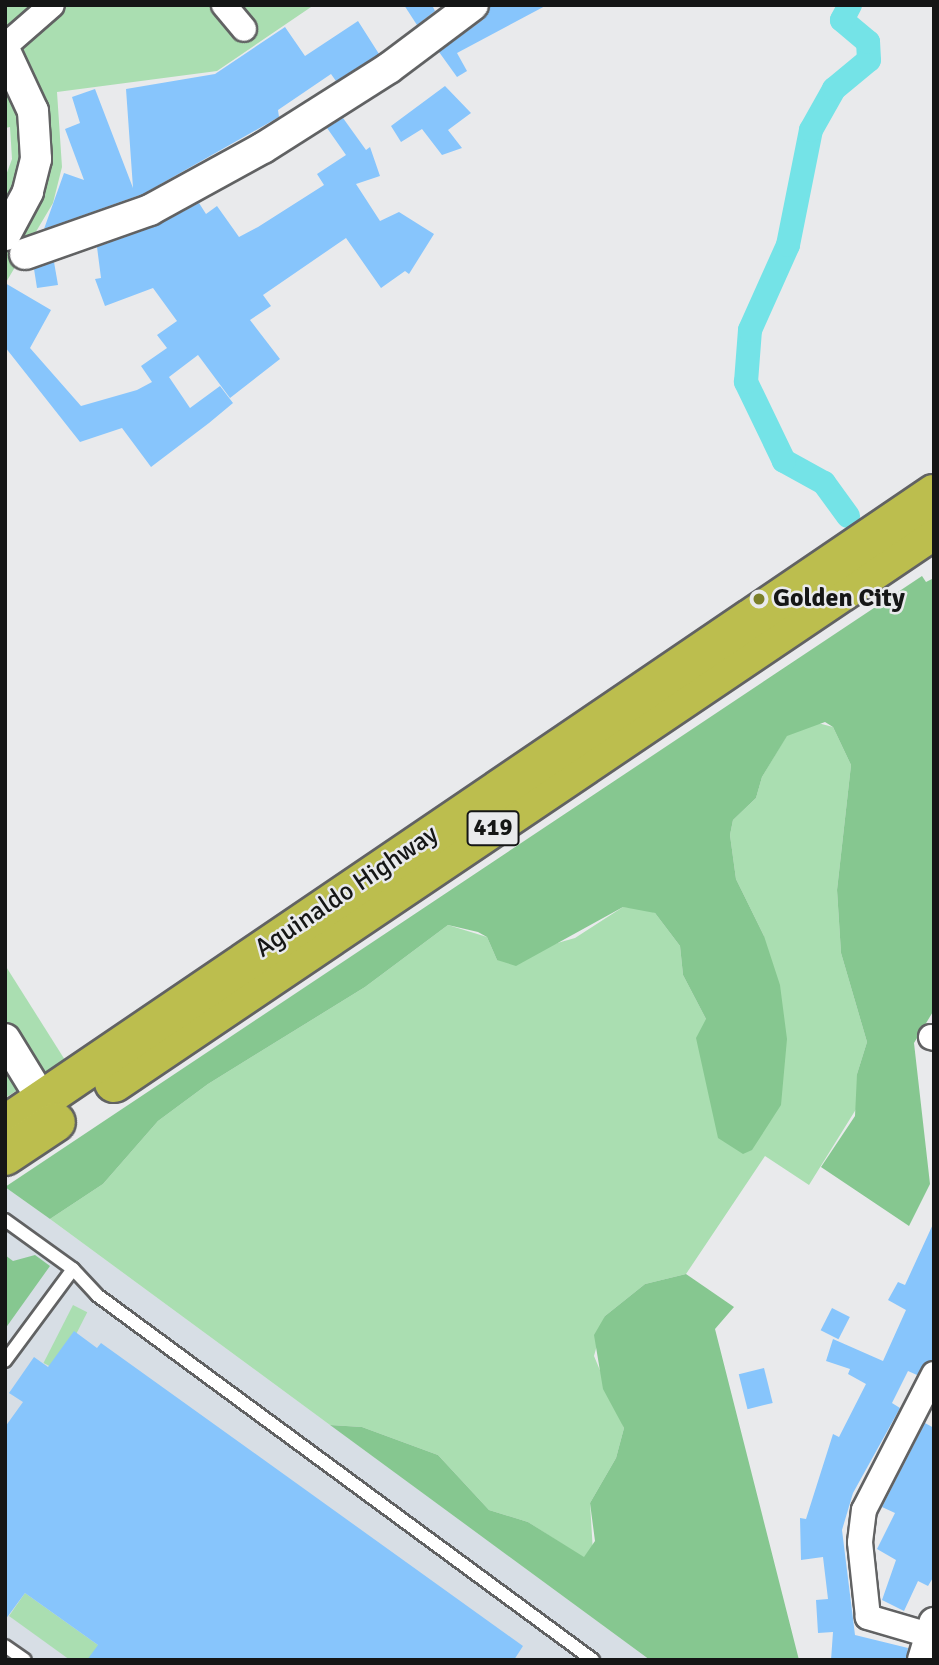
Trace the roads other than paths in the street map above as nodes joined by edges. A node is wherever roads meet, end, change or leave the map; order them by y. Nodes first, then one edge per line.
1 (52, 5) edge
2 (224, 5) edge
3 (473, 5) edge
4 (244, 29) dead end
5 (5, 49) edge
6 (15, 244) edge
7 (934, 494) edge
8 (934, 530) edge
9 (5, 1039) edge
10 (20, 1122) edge
11 (5, 1156) edge
12 (5, 1220) edge
13 (73, 1269) junction
14 (5, 1361) edge
15 (934, 1374) edge
16 (929, 1639) edge
17 (5, 1646) edge
18 (25, 1660) edge
19 (593, 1660) edge

1 - 5 street
2 - 4 street
3 - 6 street
5 - 6 street
7 - 10 highway, Aguinaldo Highway / 419
8 - 10 highway, Aguinaldo Highway / 419
9 - 10 street
10 - 11 highway, Aguinaldo Highway / 419
12 - 13 lane
13 - 14 lane
13 - 19 lane
15 - 16 street
17 - 18 lane

